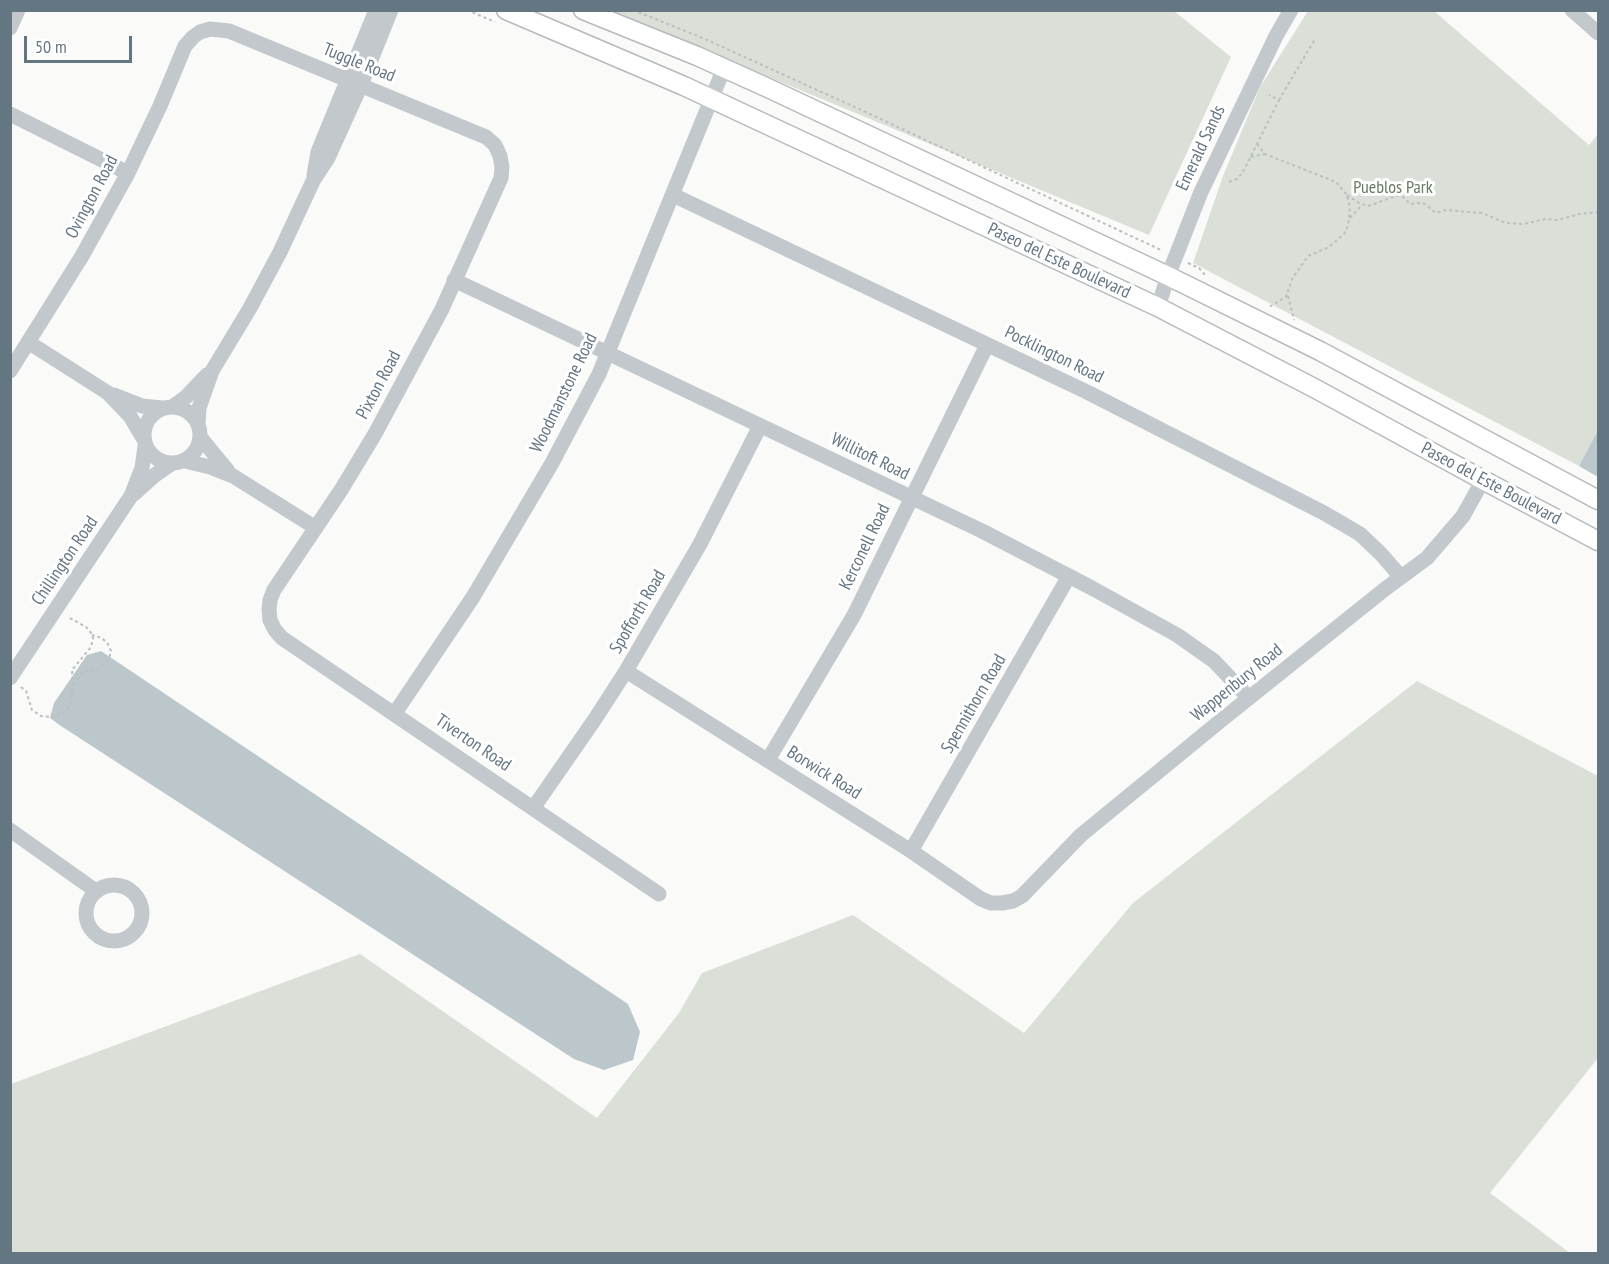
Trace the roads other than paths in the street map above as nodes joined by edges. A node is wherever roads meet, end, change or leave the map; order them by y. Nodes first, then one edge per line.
1 (18, 10) edge
2 (376, 10) edge
3 (391, 10) edge
4 (506, 10) edge
5 (583, 10) edge
6 (1291, 10) edge
7 (1572, 10) edge
8 (10, 28) edge
9 (1599, 33) edge
10 (195, 36) joint
11 (724, 68) junction
12 (354, 82) junction
13 (712, 100) junction
14 (10, 114) edge
15 (500, 156) joint
16 (128, 173) junction
17 (673, 195) junction
18 (1168, 276) junction
19 (454, 280) junction
20 (1158, 307) junction
21 (28, 342) junction
22 (987, 345) junction
23 (607, 353) junction
24 (10, 370) edge
25 (212, 371) junction
26 (108, 393) junction
27 (167, 408) junction
28 (760, 426) junction
29 (199, 430) junction
30 (144, 442) junction
31 (178, 462) junction
32 (233, 476) junction
33 (1483, 480) junction
34 (131, 496) junction
35 (911, 498) junction
36 (1599, 500) edge
37 (316, 528) junction
38 (1599, 541) edge
39 (1069, 576) junction
40 (1401, 578) junction
41 (270, 620) joint
42 (626, 671) junction
43 (16, 683) edge
44 (1250, 698) junction
45 (395, 713) junction
46 (768, 760) junction
47 (534, 807) junction
48 (10, 830) edge
49 (911, 850) junction
50 (96, 891) dead end
51 (660, 894) dead end
52 (1002, 903) joint

1 - 8 street
2 - 12 street
3 - 12 street
4 - 13 main road, Paseo del Este Boulevard
5 - 11 main road, Paseo del Este Boulevard
6 - 18 street, Emerald Sands
7 - 9 street
10 - 12 street, Tuggle Road
10 - 16 street, Ovington Road
11 - 13 street, Woodmanstone Road
11 - 18 main road, Paseo del Este Boulevard
12 - 15 street, Tuggle Road
12 - 25 street
13 - 17 street, Woodmanstone Road
13 - 20 main road, Paseo del Este Boulevard
14 - 16 street
15 - 19 street, Pixton Road
16 - 21 street, Ovington Road
17 - 22 street, Pocklington Road
17 - 23 street, Woodmanstone Road
18 - 20 street, Emerald Sands
18 - 36 main road, Paseo del Este Boulevard
19 - 23 street, Willitoft Road
19 - 37 street, Pixton Road
20 - 33 main road, Paseo del Este Boulevard
21 - 24 street, Ovington Road
21 - 26 street
22 - 35 street, Kerconell Road
22 - 40 street, Pocklington Road
23 - 28 street, Willitoft Road
23 - 45 street, Woodmanstone Road
25 - 27 street
25 - 29 street
26 - 27 street
26 - 30 street
27 - 29 street
27 - 30 street
28 - 35 street, Willitoft Road
28 - 42 street, Spofforth Road
29 - 31 street
29 - 32 street
30 - 31 street
30 - 34 street, Chillington Road
31 - 32 street
31 - 34 street, Chillington Road
32 - 37 street
33 - 38 main road, Paseo del Este Boulevard
33 - 40 street, Wappenbury Road
34 - 43 street, Chillington Road
35 - 39 street, Willitoft Road
35 - 46 street, Kerconell Road
37 - 41 street, Pixton Road
39 - 44 street, Willitoft Road
39 - 49 street, Spennithorn Road
40 - 44 street, Wappenbury Road
41 - 45 street, Tiverton Road
42 - 46 street, Borwick Road
42 - 47 street, Spofforth Road
44 - 52 street, Wappenbury Road
45 - 47 street, Tiverton Road
46 - 49 street, Borwick Road
47 - 51 street, Tiverton Road
48 - 50 street
49 - 52 street, Borwick Road

